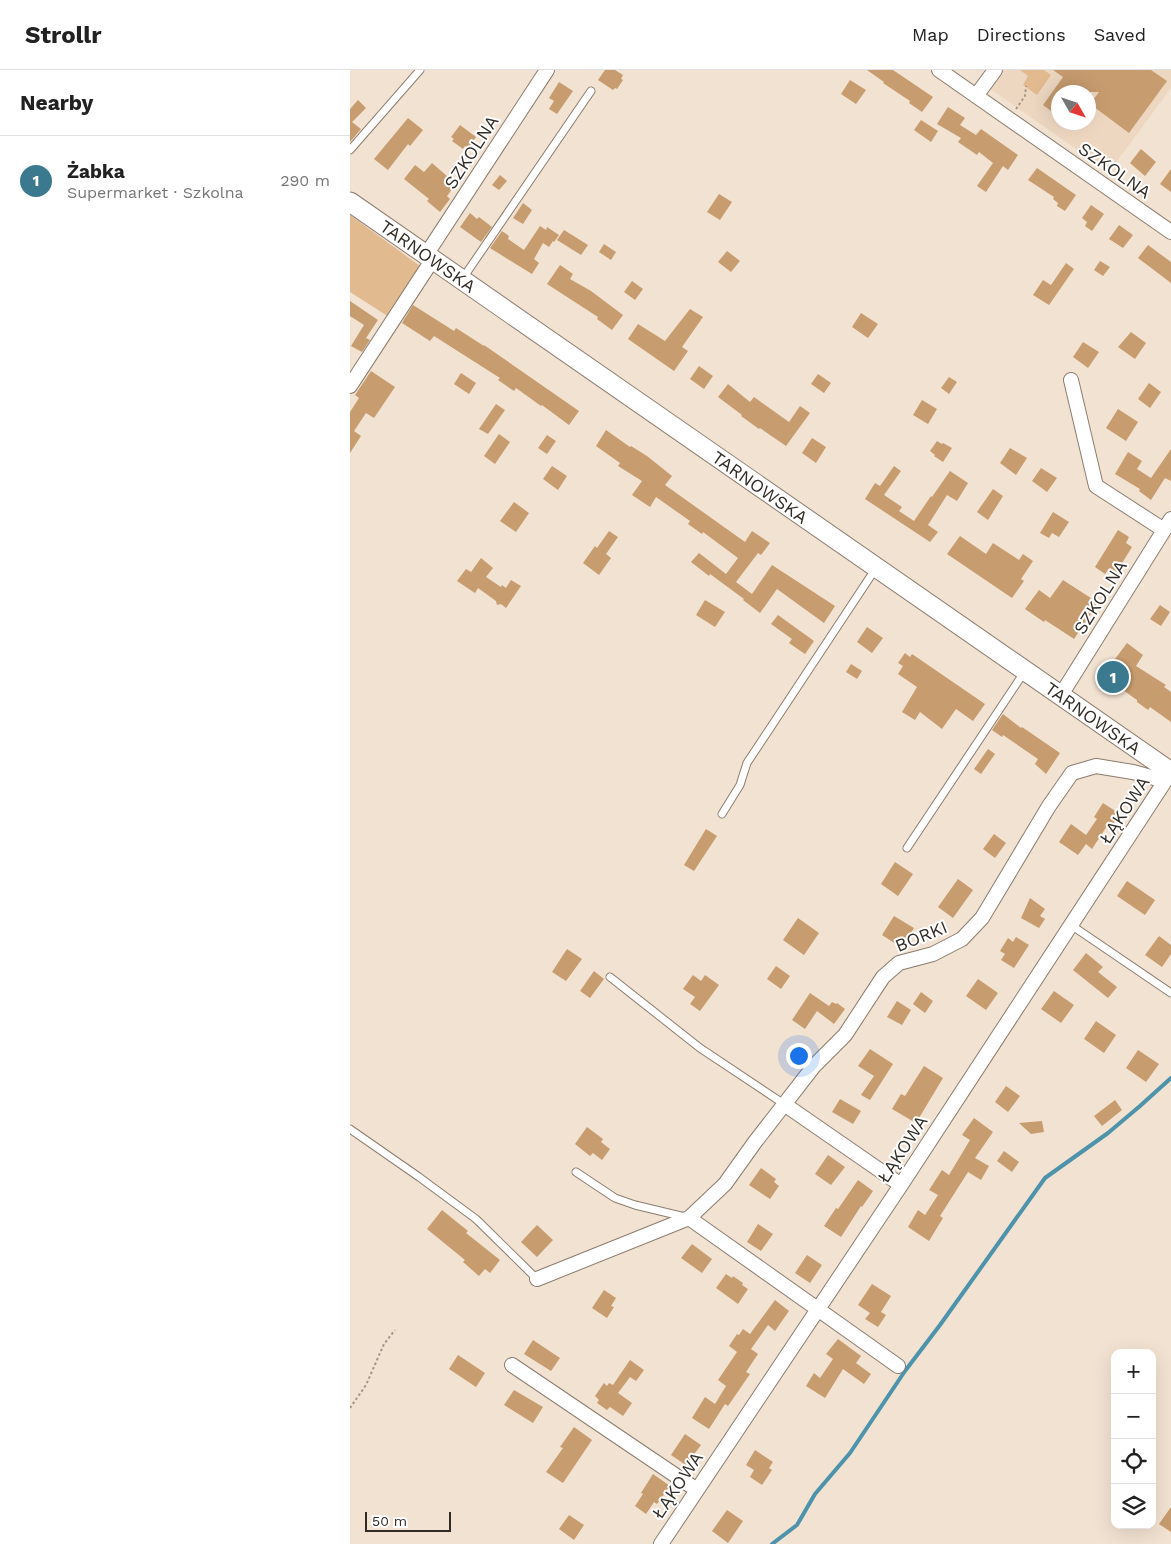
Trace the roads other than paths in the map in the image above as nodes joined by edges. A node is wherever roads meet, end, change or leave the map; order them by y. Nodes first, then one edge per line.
1 (420, 70) edge
2 (547, 70) edge
3 (939, 70) edge
4 (995, 70) edge
5 (591, 91) dead end
6 (976, 96) junction
7 (350, 150) edge
8 (350, 202) edge
9 (1171, 232) edge
10 (429, 257) junction
11 (462, 280) junction
12 (1071, 380) dead end
13 (350, 386) edge
14 (1167, 524) edge
15 (876, 568) junction
16 (1025, 671) junction
17 (1061, 695) junction
18 (1169, 775) edge
19 (722, 814) dead end
20 (906, 848) dead end
21 (1071, 925) junction
22 (610, 977) dead end
23 (1171, 994) edge
24 (784, 1104) junction
25 (350, 1129) edge
26 (576, 1172) dead end
27 (901, 1185) junction
28 (689, 1218) junction
29 (537, 1279) joint
30 (818, 1309) junction
31 (512, 1365) dead end
32 (898, 1366) dead end
33 (697, 1490) junction
34 (661, 1544) edge

1 - 7 lane
2 - 10 street, SZKOLNA
3 - 6 street, SZKOLNA
4 - 6 street
5 - 11 lane
6 - 9 street, SZKOLNA
8 - 10 street, TARNOWSKA
10 - 11 street, TARNOWSKA
10 - 13 street, SZKOLNA
11 - 15 street, TARNOWSKA
12 - 14 street
14 - 17 street, SZKOLNA
15 - 16 street, TARNOWSKA
15 - 19 lane
16 - 17 street, TARNOWSKA
16 - 20 lane
17 - 18 street, TARNOWSKA
18 - 21 street, ŁĄKOWA
18 - 24 street, BORKI
21 - 23 lane
21 - 27 street, ŁĄKOWA
22 - 24 lane
24 - 27 street
24 - 28 street, BORKI
25 - 29 lane
26 - 28 lane
27 - 30 street, ŁĄKOWA
28 - 29 street
28 - 30 street
30 - 32 street
30 - 33 street, ŁĄKOWA
31 - 33 street
33 - 34 street, ŁĄKOWA

